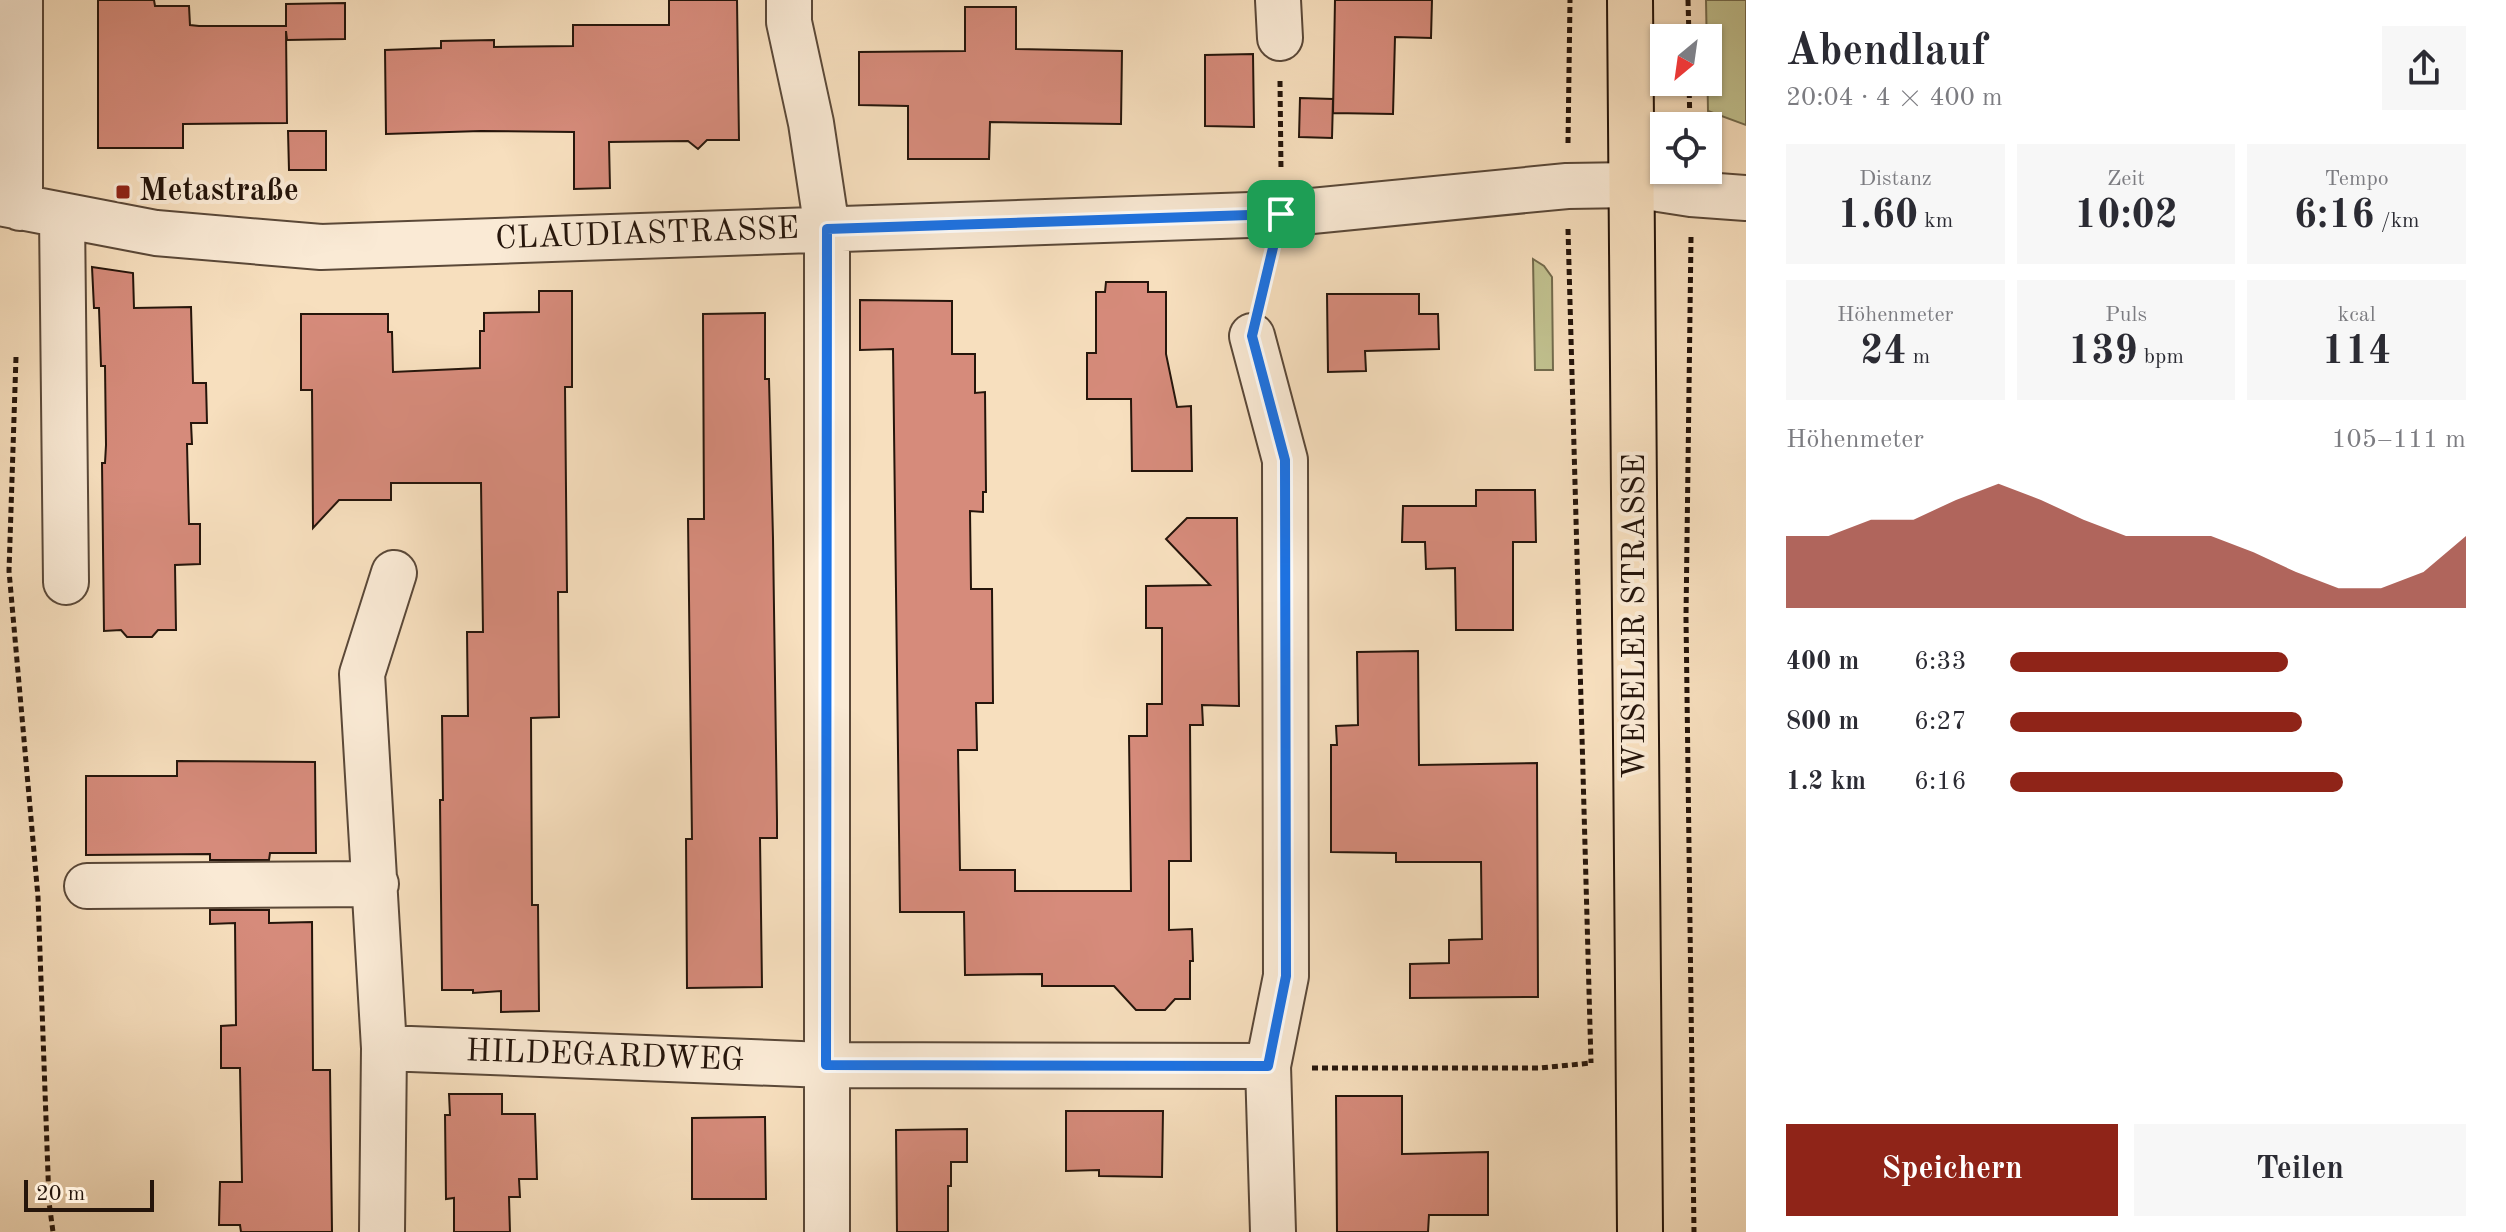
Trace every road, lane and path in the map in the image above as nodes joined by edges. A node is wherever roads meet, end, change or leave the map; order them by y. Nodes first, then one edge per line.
1 (20, 0) edge
2 (789, 0) edge
3 (1570, 0) edge
4 (1630, 0) edge
5 (1688, 0) edge
6 (1279, 19) edge
7 (1689, 24) edge
8 (1633, 185) junction
9 (1567, 186) junction
10 (1691, 194) junction
11 (1746, 198) edge
12 (27, 209) edge
13 (1281, 214) junction
14 (827, 229) junction
15 (1252, 336) joint
16 (16, 350) dead end
17 (394, 573) dead end
18 (66, 582) dead end
19 (376, 884) junction
20 (87, 886) dead end
21 (384, 1048) junction
22 (826, 1065) junction
23 (1268, 1066) junction
24 (53, 1232) edge
25 (382, 1232) edge
26 (827, 1232) edge
27 (1273, 1232) edge
28 (1640, 1232) edge
29 (1694, 1232) edge

1 - 12 street
2 - 14 street
3 - 9 path
4 - 8 main road, WESELER STRASSE
5 - 7 path
6 - 13 path
8 - 9 street, CLAUDIASTRASSE
8 - 10 street, CLAUDIASTRASSE
8 - 28 main road, WESELER STRASSE
9 - 13 street, CLAUDIASTRASSE
9 - 23 path
10 - 11 street, CLAUDIASTRASSE
10 - 29 path
12 - 14 street, CLAUDIASTRASSE
12 - 18 street
13 - 14 street, CLAUDIASTRASSE
13 - 15 path
14 - 22 street
15 - 23 street
16 - 24 path
17 - 19 street
19 - 20 street
19 - 21 street
21 - 22 street, HILDEGARDWEG
21 - 25 street
22 - 23 street, HILDEGARDWEG
22 - 26 street
23 - 27 street

